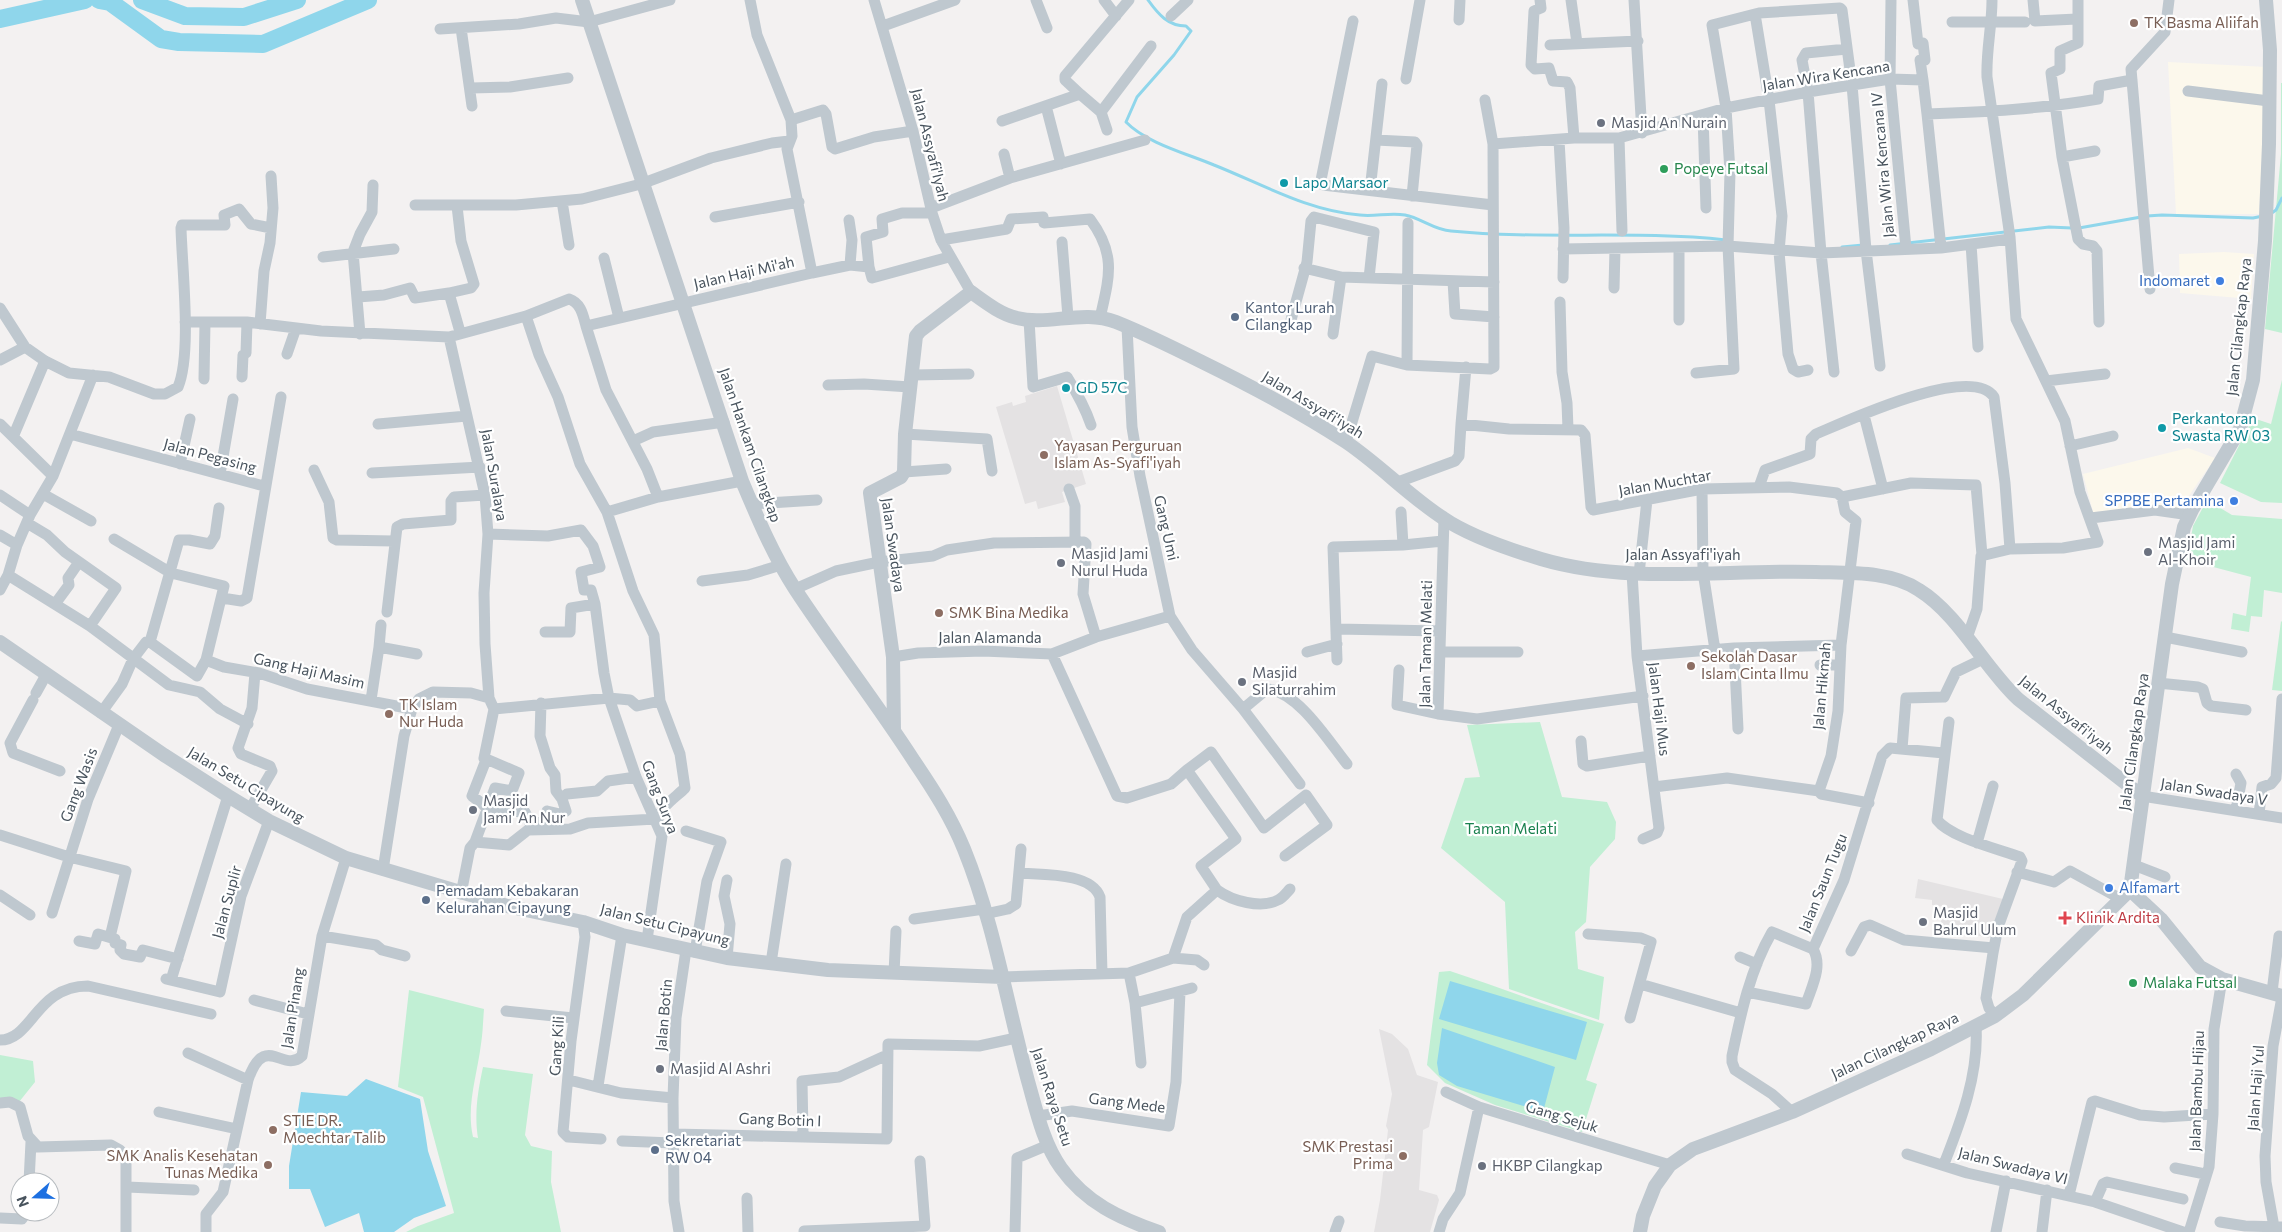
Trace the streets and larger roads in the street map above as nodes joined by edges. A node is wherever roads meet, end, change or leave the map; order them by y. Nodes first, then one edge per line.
1 (582, 0) edge
2 (670, 0) edge
3 (750, 0) edge
4 (874, 0) edge
5 (955, 0) edge
6 (1036, 0) edge
7 (1104, 0) edge
8 (1129, 0) edge
9 (1188, 0) edge
10 (1420, 0) edge
11 (1460, 0) edge
12 (1540, 0) edge
13 (1571, 0) edge
14 (1634, 0) edge
15 (1891, 0) edge
16 (1913, 0) edge
17 (1992, 0) edge
18 (2033, 0) edge
19 (2078, 0) edge
20 (2170, 0) edge
21 (2266, 0) edge
22 (1755, 14) junction
23 (1116, 16) junction
24 (1171, 16) dead end
25 (2077, 18) junction
26 (1459, 20) dead end
27 (1353, 21) dead end
28 (589, 22) junction
29 (1952, 22) dead end
30 (2025, 22) dead end
31 (1992, 24) junction
32 (883, 26) junction
33 (461, 28) junction
34 (1047, 28) dead end
35 (440, 29) dead end
36 (1638, 41) junction
37 (1577, 43) junction
38 (1550, 45) dead end
39 (1151, 46) dead end
40 (1847, 49) junction
41 (568, 78) dead end
42 (1890, 78) junction
43 (1406, 79) dead end
44 (1923, 80) junction
45 (2132, 80) junction
46 (1382, 84) dead end
47 (1852, 85) junction
48 (471, 88) junction
49 (2188, 91) dead end
50 (1808, 92) junction
51 (1080, 94) junction
52 (1485, 100) dead end
53 (1769, 100) junction
54 (2269, 101) junction
55 (472, 106) dead end
56 (1046, 106) junction
57 (2055, 106) junction
58 (1726, 108) junction
59 (1101, 112) junction
60 (1993, 112) junction
61 (1928, 114) junction
62 (1703, 116) junction
63 (791, 120) junction
64 (1002, 121) dead end
65 (1107, 130) dead end
66 (913, 131) junction
67 (1642, 133) junction
68 (1574, 138) junction
69 (1619, 138) junction
70 (1145, 140) dead end
71 (1376, 140) junction
72 (1560, 140) junction
73 (789, 142) junction
74 (1493, 144) junction
75 (2095, 151) dead end
76 (1004, 154) dead end
77 (2062, 158) junction
78 (1061, 164) junction
79 (271, 176) dead end
80 (1010, 178) junction
81 (642, 184) junction
82 (373, 185) dead end
83 (1370, 190) junction
84 (1412, 196) junction
85 (562, 201) junction
86 (799, 202) junction
87 (415, 205) dead end
88 (1492, 205) junction
89 (457, 206) junction
90 (1706, 208) dead end
91 (931, 211) junction
92 (715, 217) dead end
93 (849, 220) dead end
94 (1408, 223) dead end
95 (271, 228) junction
96 (1622, 231) dead end
97 (2009, 234) junction
98 (941, 240) junction
99 (1728, 241) junction
100 (1062, 242) dead end
101 (1939, 242) junction
102 (1905, 244) junction
103 (1971, 244) junction
104 (569, 245) dead end
105 (1866, 245) junction
106 (1780, 247) junction
107 (1821, 248) junction
108 (394, 249) dead end
109 (1563, 249) junction
110 (1615, 249) junction
111 (1679, 249) junction
112 (353, 252) junction
113 (323, 256) dead end
114 (949, 257) junction
115 (604, 258) dead end
116 (850, 265) junction
117 (869, 267) junction
118 (1304, 268) junction
119 (812, 273) junction
120 (1341, 277) junction
121 (1369, 278) junction
122 (1563, 278) dead end
123 (1407, 280) junction
124 (1454, 281) junction
125 (1494, 282) junction
126 (1614, 288) dead end
127 (2150, 289) dead end
128 (449, 292) junction
129 (971, 292) junction
130 (358, 297) junction
131 (683, 302) junction
132 (1560, 302) dead end
133 (0, 308) edge
134 (526, 316) junction
135 (1068, 317) junction
136 (1494, 317) junction
137 (619, 318) junction
138 (1100, 318) junction
139 (1029, 320) junction
140 (1291, 320) dead end
141 (1679, 320) dead end
142 (185, 322) junction
143 (205, 322) junction
144 (247, 322) junction
145 (2099, 322) dead end
146 (260, 324) junction
147 (586, 326) junction
148 (1127, 327) junction
149 (296, 328) junction
150 (460, 332) junction
151 (360, 334) junction
152 (1333, 334) dead end
153 (449, 337) junction
154 (24, 347) junction
155 (1978, 347) dead end
156 (287, 354) dead end
157 (0, 360) edge
158 (45, 361) junction
159 (1407, 365) junction
160 (1880, 366) dead end
161 (1466, 367) junction
162 (1808, 370) dead end
163 (1834, 372) dead end
164 (1696, 373) dead end
165 (969, 374) dead end
166 (2105, 374) dead end
167 (94, 375) junction
168 (242, 377) dead end
169 (204, 379) dead end
170 (911, 381) junction
171 (2046, 381) junction
172 (828, 386) dead end
173 (281, 397) dead end
174 (233, 399) dead end
175 (1864, 415) junction
176 (467, 416) junction
177 (190, 418) dead end
178 (724, 422) junction
179 (0, 424) edge
180 (378, 424) dead end
181 (1461, 424) junction
182 (1091, 425) dead end
183 (1568, 429) junction
184 (70, 434) junction
185 (905, 434) junction
186 (13, 436) junction
187 (2114, 436) dead end
188 (634, 441) junction
189 (1346, 442) junction
190 (2070, 446) junction
191 (180, 464) junction
192 (480, 467) junction
193 (946, 469) dead end
194 (314, 470) dead end
195 (992, 471) dead end
196 (904, 472) junction
197 (372, 473) dead end
198 (220, 474) junction
199 (53, 476) junction
200 (742, 481) junction
201 (1398, 482) junction
202 (264, 486) junction
203 (1759, 487) junction
204 (1069, 489) dead end
205 (1702, 489) junction
206 (1883, 489) junction
207 (44, 494) junction
208 (0, 495) edge
209 (485, 495) junction
210 (658, 497) junction
211 (1842, 497) junction
212 (817, 500) dead end
213 (1647, 500) junction
214 (752, 504) junction
215 (219, 508) dead end
216 (607, 512) junction
217 (1401, 512) dead end
218 (2190, 515) junction
219 (2091, 518) junction
220 (28, 519) junction
221 (1444, 519) junction
222 (91, 521) dead end
223 (488, 534) junction
224 (0, 535) edge
225 (114, 538) dead end
226 (394, 541) junction
227 (1076, 541) junction
228 (1443, 541) junction
229 (17, 545) junction
230 (1403, 545) junction
231 (2010, 549) junction
232 (1982, 556) junction
233 (79, 562) junction
234 (879, 562) junction
235 (781, 565) junction
236 (1703, 572) junction
237 (170, 573) junction
238 (1636, 573) junction
239 (8, 575) junction
240 (1848, 578) junction
241 (702, 581) dead end
242 (795, 589) junction
243 (0, 590) edge
244 (222, 598) junction
245 (56, 604) junction
246 (595, 604) junction
247 (387, 612) dead end
248 (1170, 616) junction
249 (381, 625) dead end
250 (90, 626) junction
251 (1337, 629) junction
252 (545, 632) dead end
253 (1440, 632) junction
254 (1096, 637) junction
255 (2165, 637) junction
256 (1967, 638) junction
257 (0, 642) edge
258 (150, 642) junction
259 (1337, 644) junction
260 (1841, 645) junction
261 (379, 647) junction
262 (1734, 648) junction
263 (1715, 650) junction
264 (1307, 652) dead end
265 (1441, 652) junction
266 (1518, 652) dead end
267 (2242, 652) dead end
268 (417, 654) dead end
269 (1052, 654) junction
270 (1637, 656) junction
271 (893, 657) junction
272 (133, 659) junction
273 (1983, 659) junction
274 (1337, 660) dead end
275 (205, 663) junction
276 (1820, 665) dead end
277 (1840, 665) junction
278 (1399, 670) dead end
279 (255, 673) junction
280 (46, 675) junction
281 (2158, 683) junction
282 (1643, 696) junction
283 (489, 698) junction
284 (609, 698) junction
285 (2282, 699) edge
286 (371, 700) junction
287 (660, 701) junction
288 (541, 703) junction
289 (1243, 708) junction
290 (412, 709) junction
291 (494, 709) junction
292 (2246, 710) dead end
293 (101, 713) junction
294 (1438, 714) junction
295 (1949, 722) dead end
296 (119, 724) junction
297 (248, 724) junction
298 (1738, 729) dead end
299 (894, 730) junction
300 (1581, 741) dead end
301 (1902, 749) junction
302 (1944, 753) junction
303 (1650, 756) junction
304 (486, 760) junction
305 (1347, 764) dead end
306 (1187, 770) junction
307 (60, 771) dead end
308 (2236, 774) dead end
309 (636, 777) junction
310 (1300, 784) dead end
311 (1993, 786) dead end
312 (1654, 787) junction
313 (1819, 791) junction
314 (567, 794) dead end
315 (228, 796) junction
316 (2142, 796) junction
317 (1869, 803) junction
318 (250, 809) junction
319 (487, 810) junction
320 (2236, 810) junction
321 (2259, 814) junction
322 (2282, 818) edge
323 (269, 821) junction
324 (656, 821) junction
325 (686, 830) dead end
326 (0, 835) edge
327 (1644, 839) dead end
328 (475, 842) junction
329 (1977, 843) junction
330 (1021, 850) dead end
331 (69, 856) junction
332 (1285, 856) dead end
333 (346, 858) junction
334 (786, 864) dead end
335 (2134, 865) junction
336 (383, 870) junction
337 (2017, 872) junction
338 (1019, 873) junction
339 (2165, 877) dead end
340 (727, 880) dead end
341 (1290, 889) dead end
342 (1217, 890) junction
343 (461, 894) junction
344 (2125, 894) junction
345 (0, 895) edge
346 (984, 911) junction
347 (52, 913) dead end
348 (30, 915) dead end
349 (914, 919) dead end
350 (583, 922) junction
351 (896, 931) dead end
352 (2268, 932) dead end
353 (622, 934) junction
354 (1588, 934) dead end
355 (322, 936) junction
356 (2281, 936) edge
357 (110, 937) junction
358 (79, 940) dead end
359 (647, 940) junction
360 (1994, 948) junction
361 (1813, 949) junction
362 (691, 951) junction
363 (1851, 951) dead end
364 (405, 956) dead end
365 (726, 958) junction
366 (1173, 958) junction
367 (1740, 958) dead end
368 (178, 959) junction
369 (771, 963) junction
370 (1757, 964) junction
371 (1204, 965) dead end
372 (894, 973) junction
373 (1129, 973) junction
374 (1102, 974) junction
375 (1002, 977) junction
376 (2222, 979) junction
377 (1640, 984) junction
378 (1192, 988) dead end
379 (1180, 992) junction
380 (1748, 992) junction
381 (2279, 995) edge
382 (254, 1000) dead end
383 (1135, 1003) junction
384 (506, 1011) dead end
385 (1741, 1013) junction
386 (211, 1014) dead end
387 (308, 1014) junction
388 (1995, 1016) junction
389 (573, 1018) junction
390 (1630, 1018) dead end
391 (1976, 1026) junction
392 (1016, 1038) junction
393 (0, 1040) edge
394 (188, 1053) dead end
395 (887, 1056) junction
396 (1141, 1063) dead end
397 (248, 1080) junction
398 (569, 1080) junction
399 (598, 1086) junction
400 (1446, 1092) dead end
401 (673, 1098) junction
402 (0, 1103) edge
403 (1479, 1107) junction
404 (159, 1112) dead end
405 (1792, 1112) junction
406 (2214, 1114) junction
407 (1038, 1116) junction
408 (237, 1129) junction
409 (803, 1135) junction
410 (601, 1139) dead end
411 (673, 1139) junction
412 (622, 1141) dead end
413 (31, 1142) junction
414 (1048, 1145) junction
415 (1907, 1154) dead end
416 (920, 1161) dead end
417 (1944, 1164) junction
418 (1670, 1165) junction
419 (2175, 1168) dead end
420 (30, 1172) edge
421 (2205, 1174) junction
422 (2006, 1181) junction
423 (128, 1187) junction
424 (194, 1190) dead end
425 (2047, 1190) junction
426 (2069, 1195) junction
427 (747, 1198) dead end
428 (2183, 1200) dead end
429 (2095, 1202) junction
430 (2220, 1222) dead end
431 (2278, 1227) edge
432 (926, 1229) edge
433 (804, 1231) edge
434 (126, 1232) edge
435 (206, 1232) edge
436 (679, 1232) edge
437 (748, 1232) edge
438 (1014, 1232) edge
439 (1157, 1232) edge
440 (1439, 1232) edge
441 (1640, 1232) edge
442 (1996, 1232) edge
443 (2042, 1232) edge
444 (2183, 1232) edge
445 (2189, 1232) edge

1 - 28 street, Jalan Hankam Cilangkap
2 - 28 street
3 - 63 street
4 - 32 street, Jalan Assyafi'Iyah
5 - 32 street
6 - 34 street
7 - 23 street
8 - 23 street
9 - 24 street
10 - 43 street
11 - 26 street
12 - 68 street
13 - 37 street
14 - 36 street
15 - 42 street, Jalan Wira Kencana IV
16 - 44 street
17 - 31 street
18 - 25 street
19 - 25 street
20 - 45 street
21 - 54 street, Jalan Cilangkap Raya
22 - 40 street
22 - 53 street
22 - 58 street
23 - 51 street
25 - 57 street
27 - 83 street
28 - 33 street
28 - 81 street, Jalan Hankam Cilangkap
29 - 31 street
30 - 31 street
31 - 60 street
32 - 66 street, Jalan Assyafi'Iyah
33 - 35 street
33 - 48 street
36 - 37 street
36 - 67 street
37 - 38 street
39 - 59 street
40 - 47 street
40 - 50 street
41 - 48 street
42 - 44 street, Jalan Wira Kencana
42 - 47 street, Jalan Wira Kencana
42 - 102 street, Jalan Wira Kencana IV
44 - 61 street
45 - 57 street
45 - 127 street
46 - 71 street
47 - 50 street, Jalan Wira Kencana
47 - 105 street
48 - 55 street
49 - 54 street
50 - 53 street, Jalan Wira Kencana
50 - 107 street
51 - 56 street
51 - 59 street
52 - 74 street
53 - 58 street, Jalan Wira Kencana
53 - 106 street
54 - 218 street, Jalan Cilangkap Raya
56 - 64 street
56 - 78 street
57 - 60 street
57 - 77 street
58 - 62 street, Jalan Wira Kencana
58 - 99 street
59 - 65 street
60 - 61 street
60 - 97 street
61 - 101 street
62 - 67 street, Jalan Wira Kencana
62 - 90 street
63 - 66 street
63 - 73 street
66 - 91 street, Jalan Assyafi'Iyah
67 - 69 street, Jalan Wira Kencana
68 - 69 street, Jalan Wira Kencana
68 - 72 street, Jalan Wira Kencana
69 - 96 street
70 - 78 street
71 - 83 street
71 - 84 street
72 - 74 street, Jalan Wira Kencana
72 - 109 street
73 - 81 street
73 - 86 street
74 - 88 street
75 - 77 street
76 - 80 street
77 - 145 street
78 - 80 street
79 - 95 street
80 - 91 street
81 - 85 street
81 - 131 street, Jalan Hankam Cilangkap
82 - 112 street
83 - 84 street
84 - 88 street
85 - 89 street
85 - 104 street
86 - 92 street
86 - 119 street
87 - 89 street
88 - 125 street
89 - 128 street
91 - 98 street, Jalan Assyafi'Iyah
91 - 117 street
93 - 116 street
94 - 123 street
95 - 142 street
95 - 146 street
97 - 103 street
97 - 171 street
98 - 114 street, Jalan Assyafi'Iyah
98 - 138 street
99 - 106 street
99 - 111 street
99 - 164 street
100 - 135 street
101 - 102 street
101 - 103 street
102 - 105 street
103 - 155 street
105 - 107 street
105 - 160 street
106 - 107 street
106 - 162 street
107 - 163 street
108 - 112 street
109 - 110 street
109 - 122 street
110 - 111 street
110 - 126 street
111 - 141 street
112 - 113 street
112 - 130 street
114 - 117 street
114 - 129 street, Jalan Assyafi'Iyah
115 - 137 street
116 - 117 street, Jalan Haji Mi'ah
116 - 119 street, Jalan Haji Mi'ah
118 - 120 street
118 - 121 street
118 - 140 street
119 - 131 street, Jalan Haji Mi'ah
120 - 121 street
120 - 152 street
121 - 123 street
123 - 124 street
123 - 159 street
124 - 125 street
124 - 136 street
125 - 136 street
128 - 130 street
128 - 150 street
129 - 139 street, Jalan Assyafi'iyah
129 - 170 street
130 - 151 street
131 - 137 street, Jalan Haji Mi'ah
131 - 178 street, Jalan Hankam Cilangkap
132 - 183 street
133 - 154 street
134 - 147 street
134 - 150 street
134 - 216 street
135 - 138 street, Jalan Assyafi'iyah
135 - 139 street, Jalan Assyafi'iyah
136 - 161 street
137 - 147 street, Jalan Haji Mi'ah
138 - 148 street, Jalan Assyafi'iyah
139 - 182 street
142 - 143 street
142 - 167 street
143 - 144 street
143 - 169 street
144 - 146 street
144 - 168 street
146 - 149 street
147 - 188 street
148 - 189 street, Jalan Assyafi'iyah
148 - 248 street, Gang Umi
149 - 151 street
149 - 156 street
150 - 153 street
151 - 153 street
153 - 176 street, Jalan Suralaya
154 - 157 street
154 - 158 street
158 - 167 street
158 - 186 street
159 - 161 street
159 - 189 street
161 - 181 street
165 - 170 street
166 - 171 street
167 - 184 street
170 - 172 street
170 - 185 street
171 - 190 street
173 - 202 street
174 - 198 street
175 - 203 street
175 - 206 street
175 - 231 street
176 - 180 street
176 - 192 street, Jalan Suralaya
177 - 191 street
178 - 188 street
178 - 200 street, Jalan Hankam Cilangkap
179 - 186 street
181 - 183 street
181 - 201 street
183 - 213 street, Jalan Muchtar
184 - 191 street, Jalan Pegasing
184 - 199 street
185 - 195 street
185 - 196 street
186 - 199 street
187 - 190 street
188 - 210 street
189 - 201 street, Jalan Assyafi'iyah
190 - 219 street
191 - 198 street, Jalan Pegasing
192 - 197 street
192 - 209 street, Jalan Suralaya
193 - 196 street
194 - 226 street
196 - 234 street, Jalan Swadaya
198 - 202 street, Jalan Pegasing
199 - 207 street
200 - 210 street
200 - 214 street, Jalan Hankam Cilangkap
201 - 221 street, Jalan Assyafi'iyah
202 - 244 street, Jalan Pegasing
203 - 205 street, Jalan Muchtar
203 - 211 street, Jalan Muchtar
204 - 227 street
205 - 213 street, Jalan Muchtar
205 - 236 street
206 - 211 street, Jalan Muchtar
206 - 232 street, Jalan Muchtar
207 - 220 street
207 - 222 street
208 - 220 street
209 - 223 street, Jalan Suralaya
209 - 226 street
210 - 216 street
211 - 240 street, Jalan Hikmah
212 - 214 street
213 - 238 street, Jalan Haji Mus
214 - 235 street, Jalan Hankam Cilangkap
215 - 237 street
216 - 287 street
217 - 230 street
218 - 219 street
218 - 255 street, Jalan Cilangkap Raya
219 - 231 street
220 - 229 street
220 - 233 street
221 - 228 street, Jalan Taman Melati
221 - 238 street, Jalan Assyafi'iyah
223 - 246 street
223 - 283 street, Jalan Suralaya
224 - 229 street
225 - 237 street
226 - 247 street
227 - 234 street
227 - 254 street
228 - 230 street
228 - 253 street, Jalan Taman Melati
229 - 239 street
230 - 251 street
231 - 232 street
232 - 256 street
233 - 245 street
233 - 250 street
234 - 242 street
234 - 271 street, Jalan Swadaya
235 - 241 street
235 - 242 street, Jalan Hankam Cilangkap
236 - 238 street, Jalan Assyafi'iyah
236 - 240 street, Jalan Assyafi'iyah
236 - 263 street
237 - 244 street
237 - 258 street
238 - 270 street, Jalan Haji Mus
239 - 243 street
239 - 245 street
240 - 256 street, Jalan Assyafi'iyah
240 - 260 street, Jalan Hikmah
242 - 299 street, Jalan Hankam Cilangkap
244 - 275 street
245 - 250 street
246 - 252 street
246 - 284 street, Gang Surya
248 - 254 street, Jalan Alamanda
248 - 289 street
249 - 261 street
250 - 272 street
251 - 253 street
251 - 259 street
253 - 265 street, Jalan Taman Melati
254 - 269 street, Jalan Alamanda
255 - 267 street
255 - 281 street, Jalan Cilangkap Raya
256 - 273 street, Jalan Assyafi'iyah
257 - 280 street, Jalan Setu Cipayung
258 - 272 street
258 - 275 street
259 - 264 street
259 - 274 street
260 - 262 street
260 - 277 street, Jalan Hikmah
261 - 268 street
261 - 286 street
262 - 263 street
262 - 298 street
263 - 270 street
265 - 266 street
265 - 294 street, Jalan Taman Melati
269 - 271 street, Jalan Alamanda
269 - 306 street
270 - 282 street, Jalan Haji Mus
271 - 299 street, Jalan Swadaya
272 - 293 street
272 - 297 street
273 - 301 street
273 - 316 street, Jalan Assyafi'iyah
275 - 279 street, Gang Haji Masim
276 - 277 street
277 - 313 street, Jalan Hikmah
278 - 294 street
279 - 286 street, Gang Haji Masim
279 - 297 street
280 - 293 street, Jalan Setu Cipayung
280 - 307 street
281 - 292 street
281 - 316 street, Jalan Cilangkap Raya
282 - 294 street, Jalan Taman Melati
282 - 303 street, Jalan Haji Mus
283 - 290 street
283 - 291 street
284 - 287 street
284 - 288 street
284 - 309 street, Gang Surya
285 - 321 street
286 - 290 street, Gang Haji Masim
287 - 324 street
288 - 291 street
288 - 319 street
289 - 305 street
289 - 310 street
290 - 336 street
291 - 304 street
293 - 296 street, Jalan Setu Cipayung
295 - 302 street
296 - 315 street, Jalan Setu Cipayung
296 - 331 street, Gang Wasis
297 - 318 street
299 - 346 street, Jalan Hankam Cilangkap
300 - 303 street
301 - 302 street, Jalan Saun Tugu
301 - 317 street, Jalan Saun Tugu
302 - 329 street
303 - 312 street, Jalan Haji Mus
304 - 319 street
304 - 319 street
306 - 332 street
306 - 342 street
308 - 320 street
309 - 314 street
309 - 324 street, Gang Surya
311 - 329 street
312 - 313 street
312 - 327 street, Jalan Haji Mus
313 - 317 street
315 - 318 street, Jalan Setu Cipayung
315 - 368 street
316 - 320 street, Jalan Swadaya V
316 - 335 street, Jalan Cilangkap Raya
317 - 361 street, Jalan Saun Tugu
318 - 323 street, Jalan Setu Cipayung
319 - 328 street
320 - 321 street, Jalan Swadaya V
321 - 322 street, Jalan Swadaya V
323 - 333 street, Jalan Setu Cipayung
323 - 368 street, Jalan Suplir
324 - 328 street
324 - 359 street, Gang Surya
325 - 362 street, Jalan Botin
326 - 331 street
328 - 343 street
329 - 337 street
330 - 338 street
331 - 347 street, Gang Wasis
331 - 357 street
333 - 336 street, Jalan Setu Cipayung
333 - 355 street, Jalan Pinang
334 - 369 street
335 - 339 street
335 - 344 street, Jalan Cilangkap Raya
336 - 343 street, Jalan Setu Cipayung
337 - 344 street
337 - 360 street
338 - 346 street
338 - 374 street
340 - 365 street
341 - 342 street
342 - 366 street
343 - 350 street, Jalan Setu Cipayung
344 - 376 street
344 - 388 street, Jalan Cilangkap Raya
345 - 348 street
346 - 349 street
346 - 375 street, Jalan Hankam Cilangkap
350 - 353 street, Jalan Setu Cipayung
350 - 389 street, Gang Kili
351 - 372 street
352 - 356 street
353 - 359 street, Jalan Setu Cipayung
353 - 399 street
354 - 377 street
355 - 364 street
355 - 387 street, Jalan Pinang
356 - 381 street, Jalan Haji Yul
357 - 358 street
357 - 368 street
359 - 362 street, Jalan Setu Cipayung
360 - 363 street
360 - 388 street
361 - 370 street, Jalan Saun Tugu
361 - 380 street
362 - 365 street, Jalan Setu Cipayung
362 - 401 street, Jalan Botin
365 - 369 street, Jalan Setu Cipayung
366 - 371 street
366 - 373 street
367 - 370 street
369 - 372 street, Jalan Setu Cipayung
370 - 380 street, Jalan Saun Tugu
372 - 375 street, Jalan Setu Cipayung
373 - 374 street
373 - 383 street
374 - 375 street
375 - 392 street, Jalan Raya Setu
376 - 381 street
376 - 406 street, Jalan Bambu Hijau
377 - 385 street
377 - 390 street
378 - 379 street
379 - 383 street
379 - 407 street, Gang Mede
380 - 385 street, Jalan Saun Tugu
381 - 431 street, Jalan Haji Yul
382 - 387 street
383 - 396 street
384 - 389 street
385 - 405 street, Jalan Saun Tugu
386 - 393 street
387 - 397 street, Jalan Pinang
388 - 391 street, Jalan Cilangkap Raya
389 - 398 street, Gang Kili
391 - 405 street, Jalan Cilangkap Raya
391 - 417 street, Jalan Swadaya VI
392 - 395 street
392 - 407 street, Jalan Raya Setu
394 - 397 street
395 - 409 street
395 - 409 street, Gang Botin I
397 - 408 street, Jalan Pinang
398 - 399 street
398 - 410 street, Gang Kili
399 - 401 street
400 - 403 street, Gang Sejuk
401 - 411 street, Jalan Botin
402 - 413 street
403 - 418 street, Gang Sejuk
403 - 440 street
404 - 408 street
405 - 418 street, Jalan Cilangkap Raya
406 - 421 street, Jalan Bambu Hijau
406 - 426 street
407 - 414 street, Jalan Raya Setu
408 - 435 street, Jalan Pinang
409 - 411 street, Gang Botin I
411 - 412 street, Gang Botin I
411 - 436 street, Jalan Botin
413 - 420 street
413 - 423 street
414 - 438 street
414 - 439 street, Jalan Raya Setu
415 - 417 street
416 - 432 street
417 - 422 street, Jalan Swadaya VI
418 - 441 street, Jalan Cilangkap Raya
419 - 421 street
421 - 445 street, Jalan Bambu Hijau
422 - 425 street, Jalan Swadaya VI
422 - 442 street
423 - 424 street
423 - 434 street
425 - 426 street, Jalan Swadaya VI
425 - 443 street
426 - 429 street, Jalan Swadaya VI
427 - 437 street
428 - 429 street
429 - 444 street, Jalan Swadaya VI
430 - 431 street
432 - 433 street

